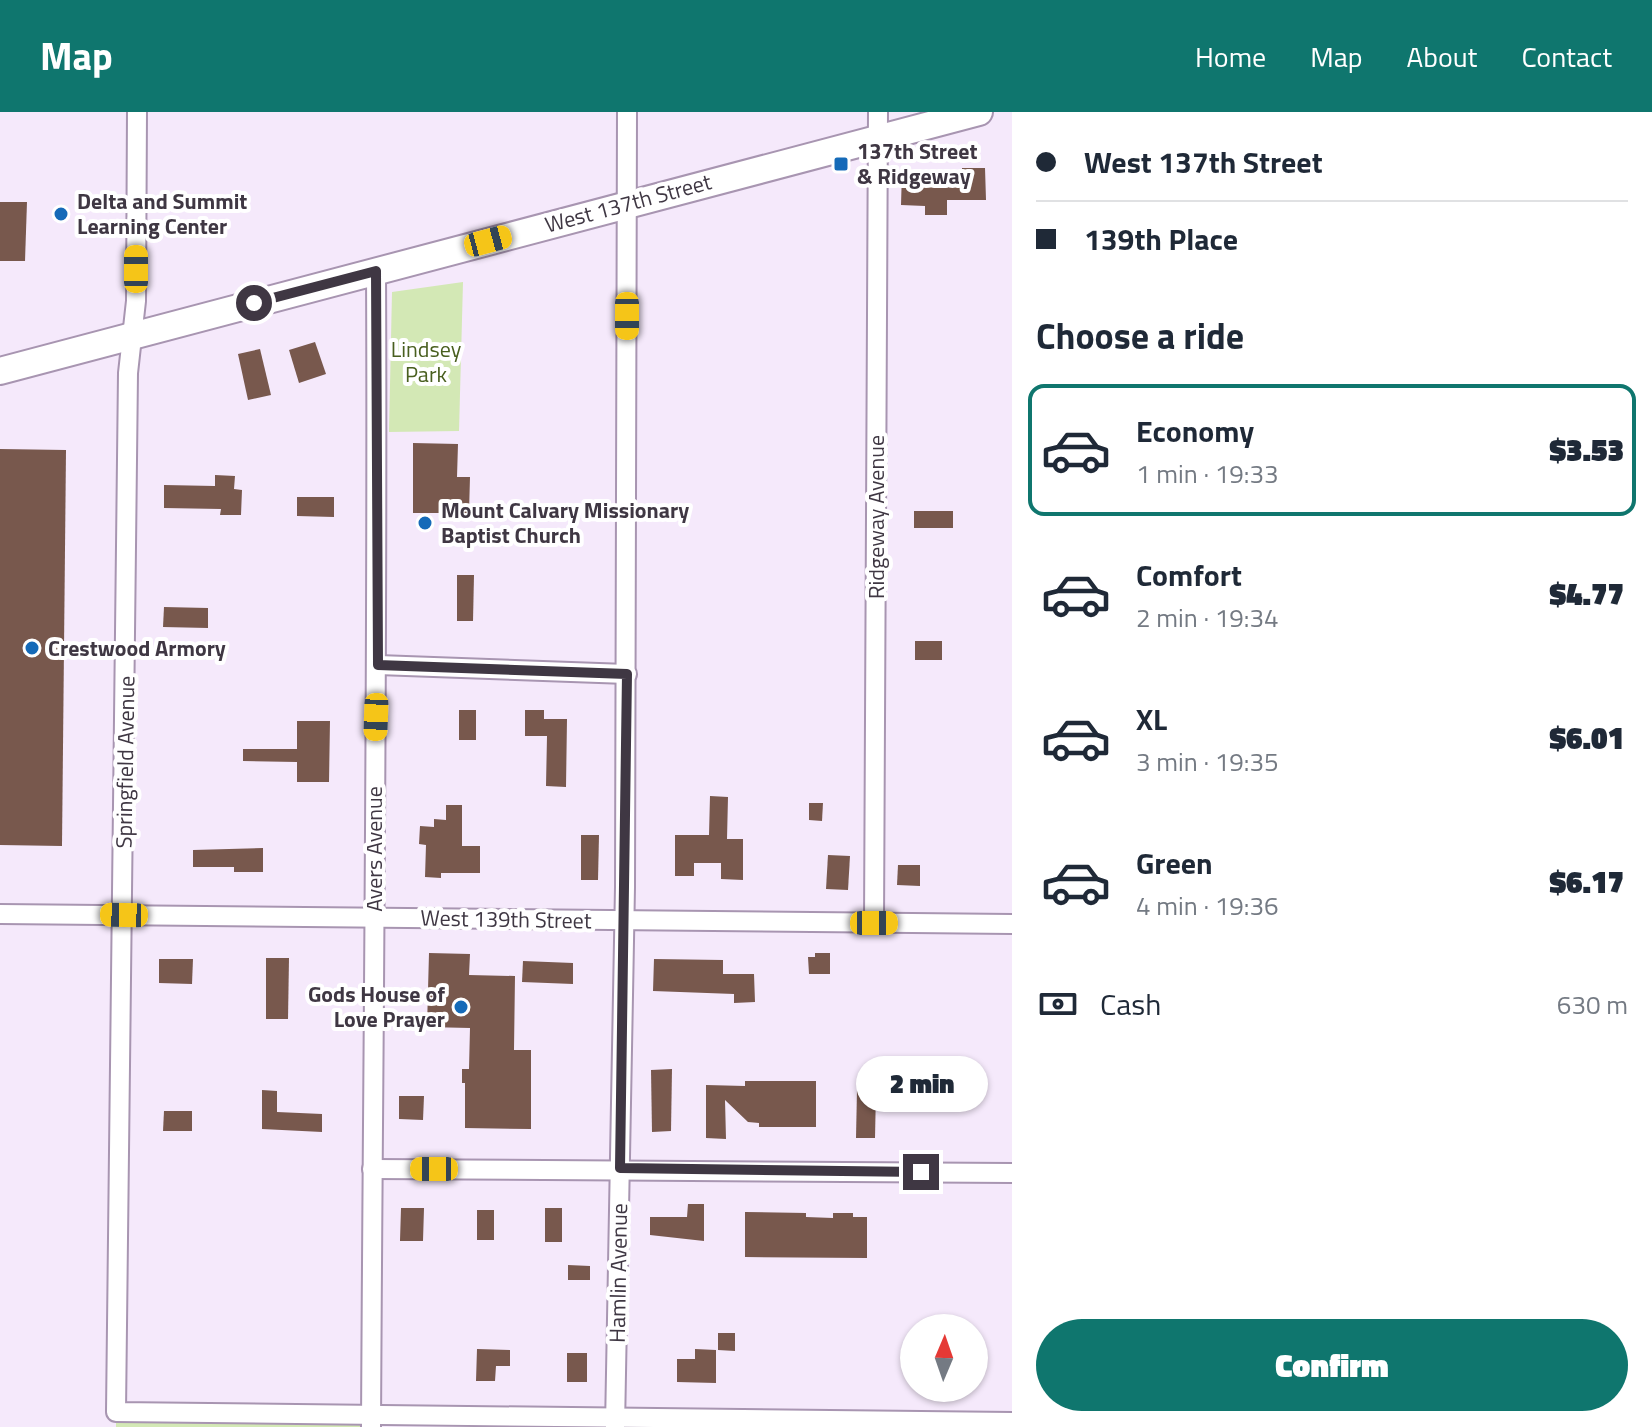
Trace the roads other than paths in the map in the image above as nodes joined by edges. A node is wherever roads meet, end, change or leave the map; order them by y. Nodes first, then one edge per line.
1 (137, 112) edge
2 (627, 112) edge
3 (979, 112) edge
4 (878, 125) edge
5 (627, 203) junction
6 (376, 271) junction
7 (132, 336) junction
8 (0, 371) edge
9 (378, 665) junction
10 (627, 674) junction
11 (0, 914) edge
12 (124, 915) junction
13 (373, 918) junction
14 (625, 920) junction
15 (874, 923) junction
16 (1012, 924) edge
17 (620, 1168) junction
18 (372, 1169) junction
19 (1012, 1173) edge
20 (371, 1421) edge
21 (1012, 1422) edge
22 (616, 1423) edge

1 - 7 street, Springfield Avenue
2 - 5 street, Hamlin Avenue
3 - 4 main road, West 137th Street
4 - 5 main road, West 137th Street
4 - 15 street, Ridgeway Avenue
5 - 6 main road, West 137th Street
5 - 10 street, Hamlin Avenue
6 - 7 main road, West 137th Street
6 - 9 street, Avers Avenue
7 - 8 main road, West 137th Street
7 - 12 street, Springfield Avenue
9 - 10 street
9 - 13 street, Avers Avenue
10 - 14 street, Hamlin Avenue
11 - 12 street, West 139th Street
12 - 13 street, West 139th Street
12 - 20 street, Springfield Avenue
13 - 14 street, West 139th Street
13 - 18 street, Avers Avenue
14 - 15 street, West 139th Street
14 - 17 street, Hamlin Avenue
15 - 16 street, West 139th Street
17 - 18 street
17 - 19 street
17 - 22 street, Hamlin Avenue
18 - 20 street, Avers Avenue
20 - 22 street
21 - 22 street

